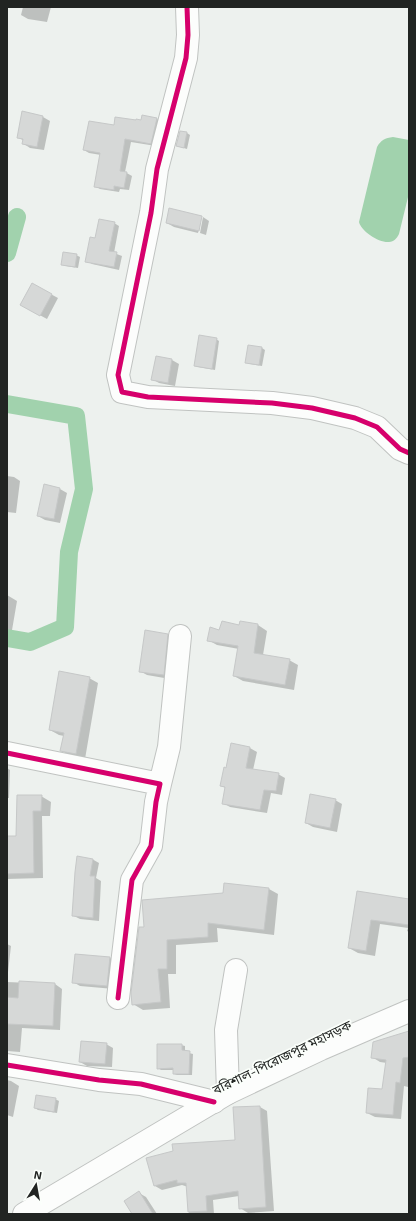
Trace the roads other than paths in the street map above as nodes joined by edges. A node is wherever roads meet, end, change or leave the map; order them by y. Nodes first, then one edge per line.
1 (187, 7) edge
2 (409, 453) edge
3 (180, 636) dead end
4 (7, 753) edge
5 (160, 784) junction
6 (236, 970) dead end
7 (118, 998) dead end
8 (409, 1011) edge
9 (7, 1065) edge
10 (221, 1097) junction
11 (24, 1214) edge

1 - 2 main road
3 - 5 main road
4 - 5 main road
5 - 7 main road
6 - 10 main road
8 - 10 main road, বরিশাল-পিরোজপুর মহাসড়ক
9 - 10 main road
10 - 11 main road, বরিশাল-পিরোজপুর মহাসড়ক

